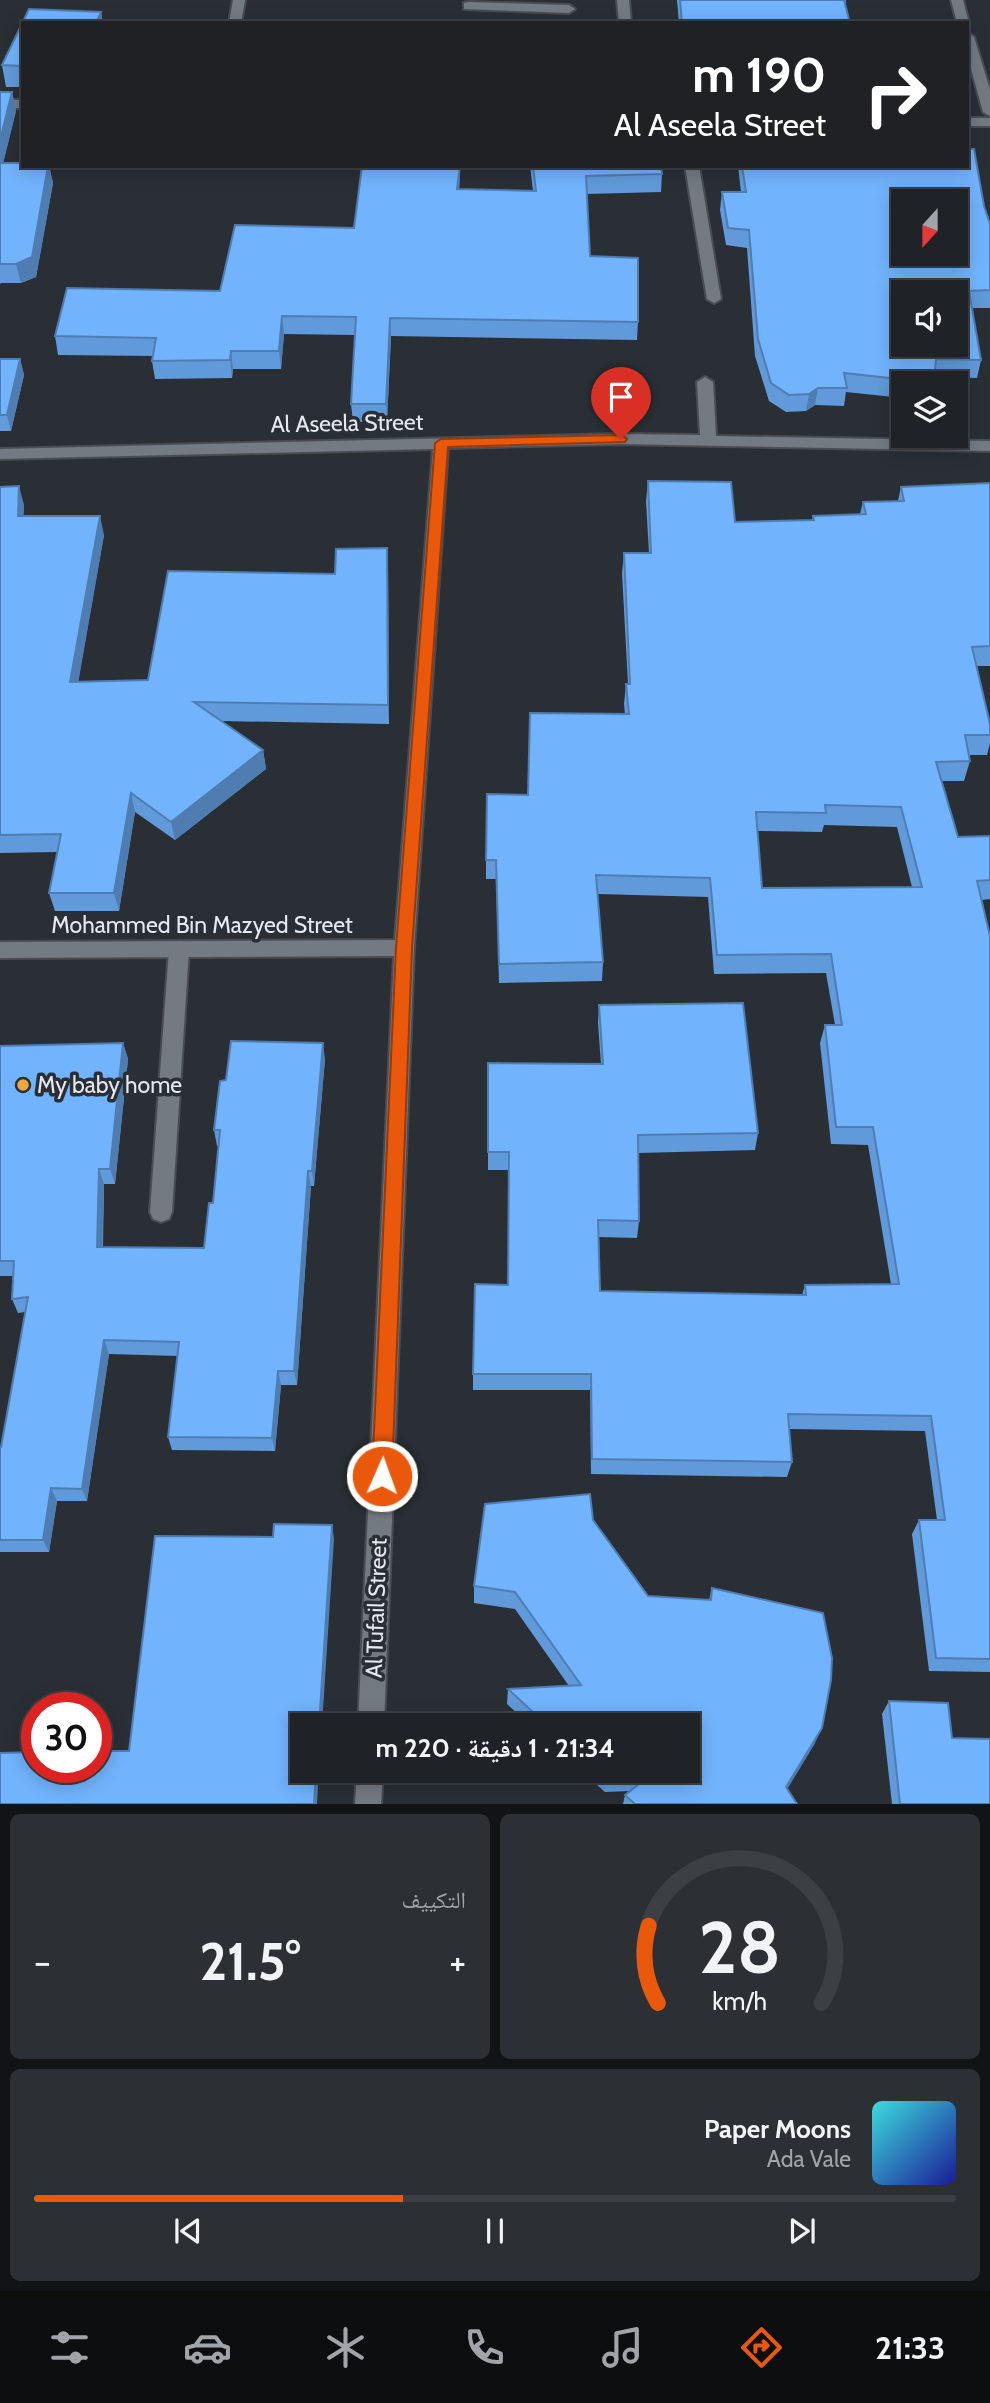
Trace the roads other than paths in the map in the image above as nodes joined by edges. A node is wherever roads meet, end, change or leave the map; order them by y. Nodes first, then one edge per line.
1 (239, 0) edge
2 (623, 0) edge
3 (957, 0) edge
4 (468, 3) edge
5 (569, 4) edge
6 (235, 21) edge
7 (467, 21) edge
8 (625, 21) edge
9 (962, 21) edge
10 (969, 40) edge
11 (0, 104) edge
12 (21, 104) edge
13 (990, 112) edge
14 (969, 122) edge
15 (990, 122) edge
16 (692, 168) edge
17 (714, 299) dead end
18 (705, 382) dead end
19 (708, 441) junction
20 (441, 443) junction
21 (990, 446) edge
22 (0, 454) edge
23 (404, 948) junction
24 (179, 949) junction
25 (0, 950) edge
26 (161, 1212) dead end
27 (373, 1713) edge
28 (369, 1783) edge
29 (368, 1804) edge

1 - 6 street
2 - 8 street
3 - 9 street
4 - 5 street
4 - 7 street
10 - 13 street
11 - 12 street
14 - 15 street
16 - 17 street
18 - 19 street
19 - 20 street, Al Aseela Street
19 - 21 street, Al Aseela Street
20 - 22 street, Al Aseela Street
20 - 23 street, Al Tufail Street
23 - 24 street, Mohammed Bin Mazyed Street
23 - 27 street, Al Tufail Street
24 - 25 street, Mohammed Bin Mazyed Street
24 - 26 street
28 - 29 street

